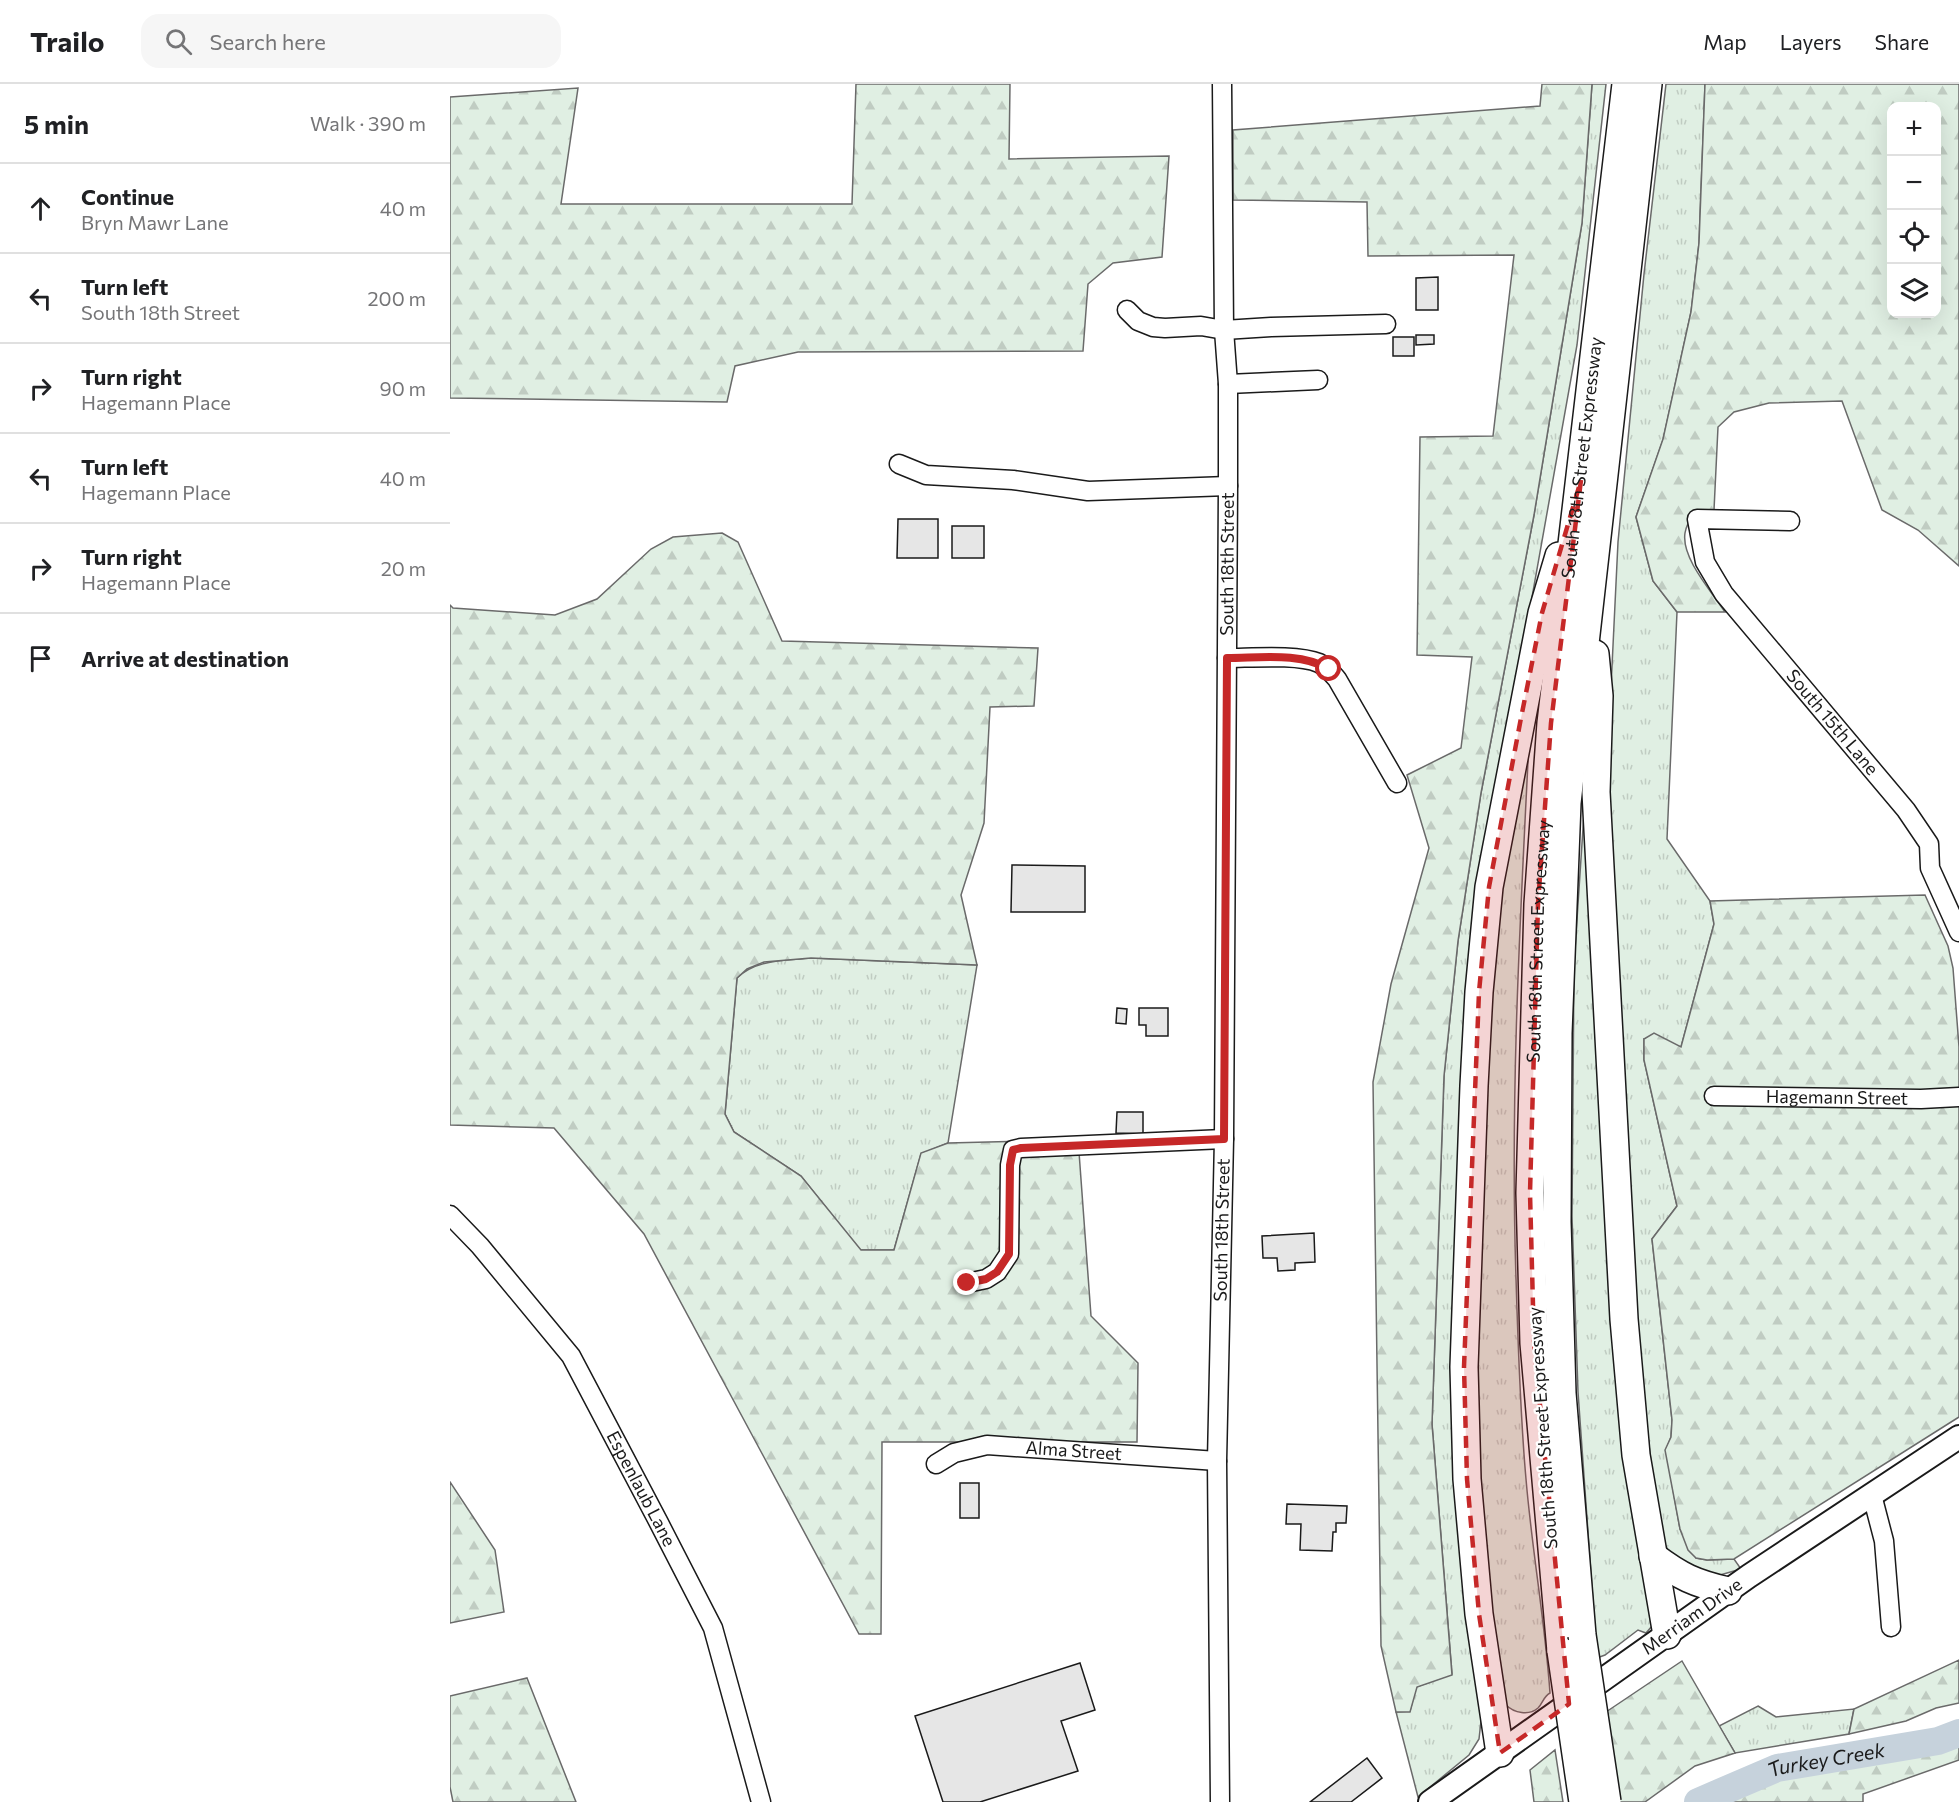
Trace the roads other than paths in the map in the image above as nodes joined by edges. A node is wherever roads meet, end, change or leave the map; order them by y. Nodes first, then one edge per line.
1 (1222, 84) edge
2 (1626, 84) edge
3 (1648, 84) edge
4 (1127, 310) dead end
5 (1386, 324) dead end
6 (1224, 330) junction
7 (1318, 380) dead end
8 (1228, 384) junction
9 (899, 464) dead end
10 (1581, 480) junction
11 (1228, 486) junction
12 (1790, 521) dead end
13 (1589, 598) junction
14 (1227, 658) junction
15 (1397, 783) dead end
16 (1959, 932) edge
17 (1714, 1096) dead end
18 (1959, 1096) edge
19 (1224, 1139) junction
20 (450, 1215) edge
21 (967, 1283) dead end
22 (1959, 1437) edge
23 (1217, 1461) junction
24 (936, 1464) dead end
25 (1872, 1495) junction
26 (1653, 1556) junction
27 (1728, 1591) junction
28 (1891, 1627) dead end
29 (1667, 1635) junction
30 (1500, 1753) junction
31 (761, 1802) edge
32 (1220, 1802) edge
33 (1430, 1802) edge
34 (1583, 1802) edge
35 (1607, 1802) edge

1 - 6 street, South 18th Street
2 - 10 highway, South 18th Street Expressway
3 - 13 highway, South 18th Street Expressway
4 - 6 street
5 - 6 street
6 - 8 street, South 18th Street
7 - 8 street
8 - 11 street, South 18th Street
9 - 11 street
10 - 30 highway
10 - 34 highway, South 18th Street Expressway, bridge
11 - 14 street, South 18th Street
12 - 16 street, South 15th Lane
13 - 26 highway
13 - 35 highway, South 18th Street Expressway, bridge
14 - 15 street
14 - 19 street, South 18th Street
17 - 18 street, Hagemann Street
19 - 21 street
19 - 23 street, South 18th Street
20 - 31 street, Espenlaub Lane
22 - 25 main road, Merriam Drive
23 - 24 street, Alma Street
23 - 32 street, South 18th Street
25 - 27 main road, Merriam Drive
25 - 28 street
26 - 27 highway
26 - 29 highway
27 - 29 main road, Merriam Drive
29 - 30 main road, Merriam Drive
30 - 33 main road, Merriam Drive

